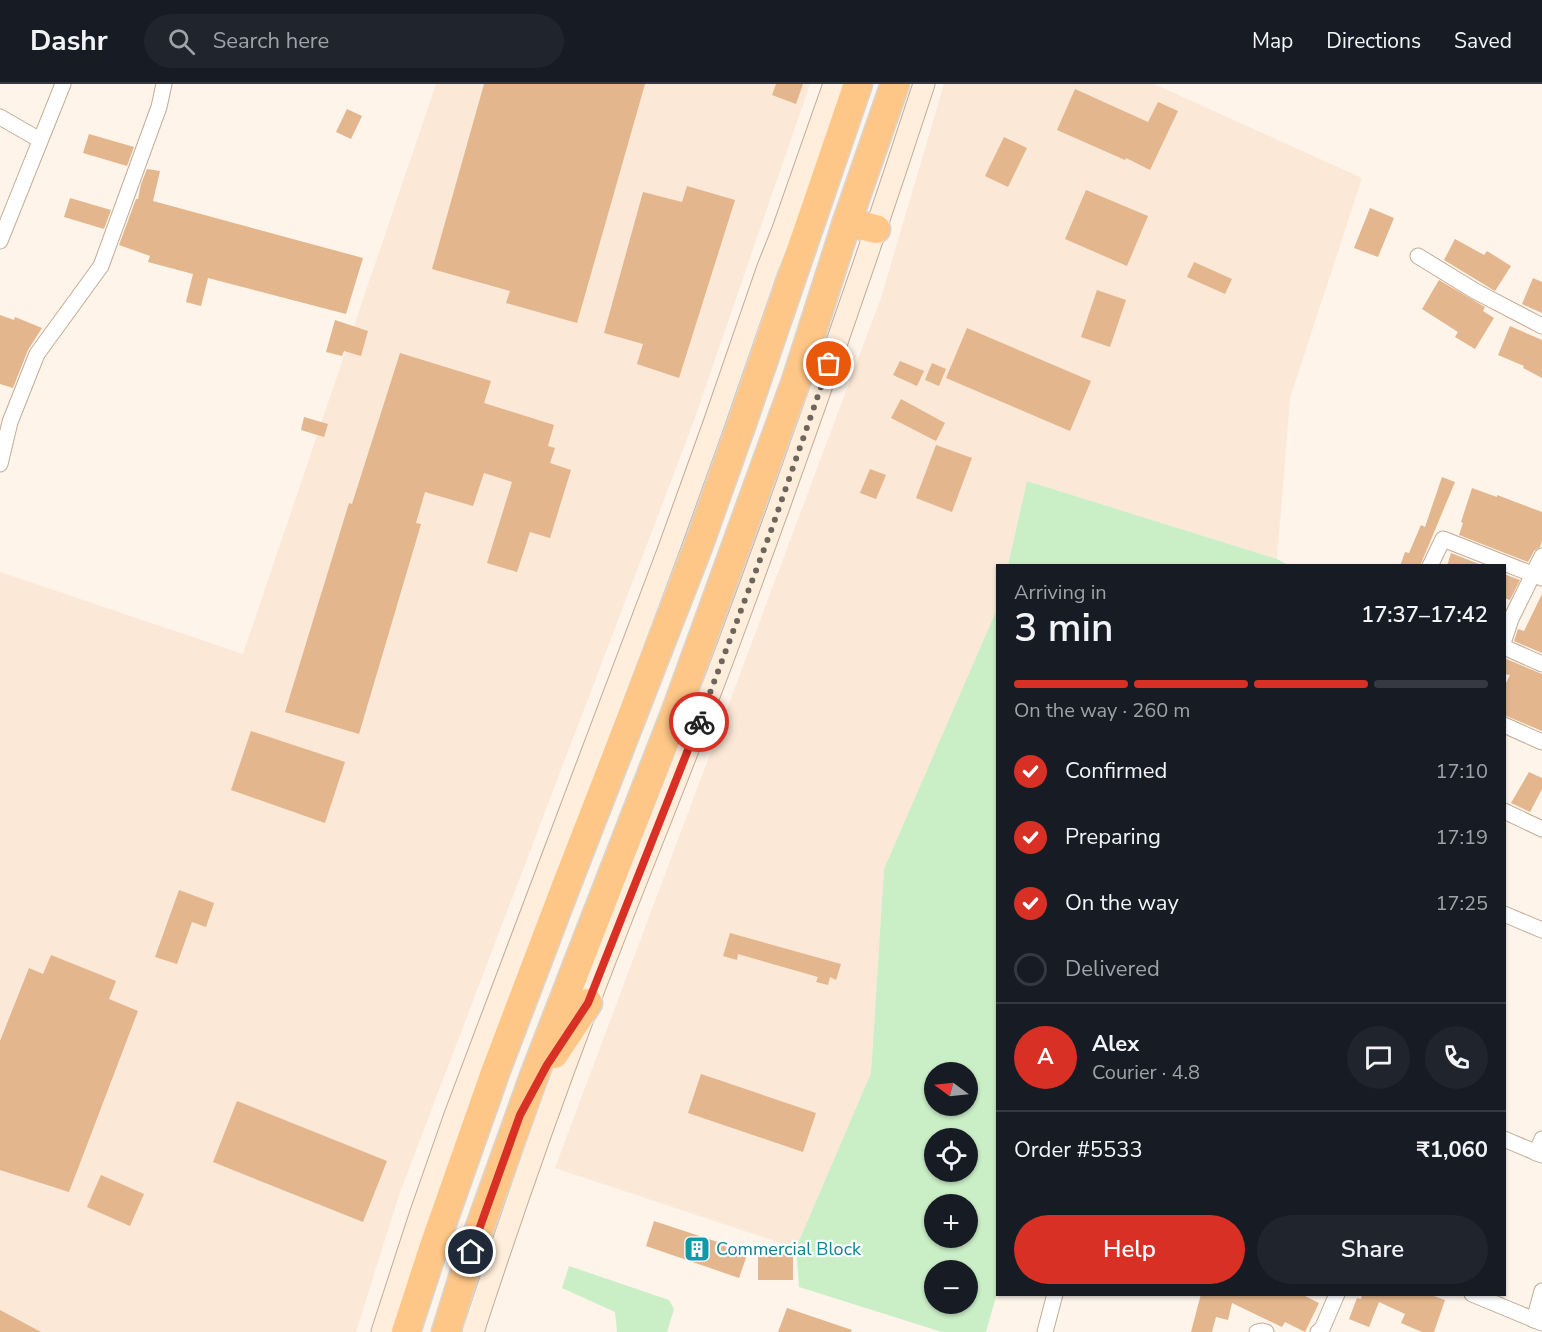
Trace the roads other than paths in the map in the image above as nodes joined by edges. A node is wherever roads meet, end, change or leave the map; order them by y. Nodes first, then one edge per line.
1 (63, 84) edge
2 (164, 84) edge
3 (834, 84) edge
4 (858, 84) edge
5 (895, 84) edge
6 (924, 84) edge
7 (0, 117) edge
8 (40, 140) junction
9 (847, 222) junction
10 (798, 224) junction
11 (876, 230) junction
12 (0, 242) edge
13 (1418, 256) dead end
14 (1542, 326) edge
15 (0, 464) edge
16 (1542, 556) edge
17 (1431, 564) edge
18 (1538, 576) edge
19 (1506, 635) edge
20 (1506, 647) edge
21 (1542, 664) edge
22 (1506, 726) edge
23 (1542, 742) edge
24 (1506, 812) edge
25 (1542, 829) edge
26 (1506, 915) edge
27 (1542, 930) edge
28 (588, 1003) junction
29 (520, 1115) junction
30 (1506, 1140) edge
31 (1540, 1149) edge
32 (1542, 1291) edge
33 (1054, 1296) edge
34 (1336, 1296) edge
35 (1477, 1296) edge
36 (1538, 1321) edge
37 (382, 1332) edge
38 (405, 1332) edge
39 (446, 1332) edge
40 (473, 1332) edge
41 (1045, 1332) edge
42 (1257, 1332) edge
43 (1266, 1332) edge
44 (1318, 1332) edge

1 - 8 street
2 - 15 street
3 - 10 street
4 - 10 highway
5 - 9 highway
6 - 11 street
7 - 8 street
8 - 12 street
9 - 11 highway
9 - 29 highway
10 - 37 street
10 - 38 highway
11 - 28 street
13 - 14 street
16 - 18 street
17 - 18 street
18 - 19 street
20 - 21 street
22 - 23 street
24 - 25 street
26 - 27 street
28 - 29 highway
28 - 40 street
29 - 39 highway
30 - 31 street
32 - 36 street
33 - 41 street
34 - 44 street
35 - 36 street
42 - 43 street

